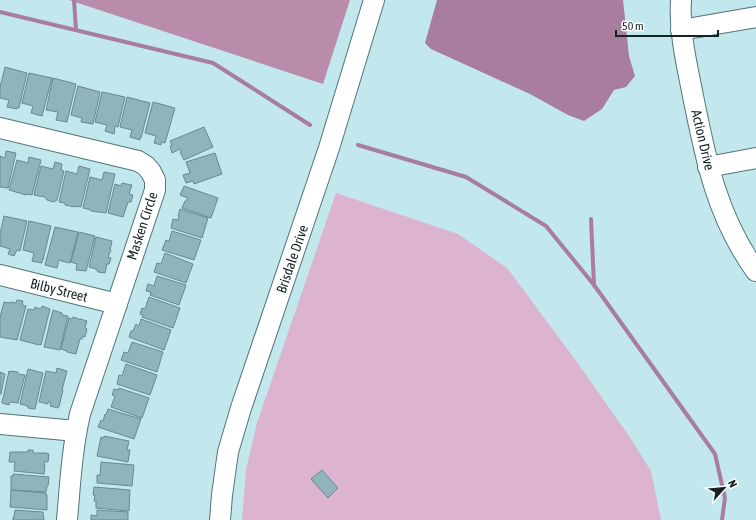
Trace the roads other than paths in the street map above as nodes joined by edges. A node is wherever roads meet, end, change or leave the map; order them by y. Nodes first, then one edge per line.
1 (374, 0) edge
2 (681, 0) edge
3 (756, 18) edge
4 (681, 30) junction
5 (0, 128) edge
6 (756, 158) edge
7 (708, 167) junction
8 (756, 271) edge
9 (0, 275) edge
10 (117, 304) junction
11 (0, 424) edge
12 (76, 432) junction
13 (67, 520) edge
14 (220, 520) edge

1 - 14 street, Brisdale Drive
2 - 4 street, Action Drive
3 - 4 street
4 - 7 street, Action Drive
5 - 10 street, Masken Circle
6 - 7 street
7 - 8 street, Action Drive
9 - 10 street, Bilby Street
10 - 12 street, Masken Circle
11 - 12 street
12 - 13 street, Masken Circle

